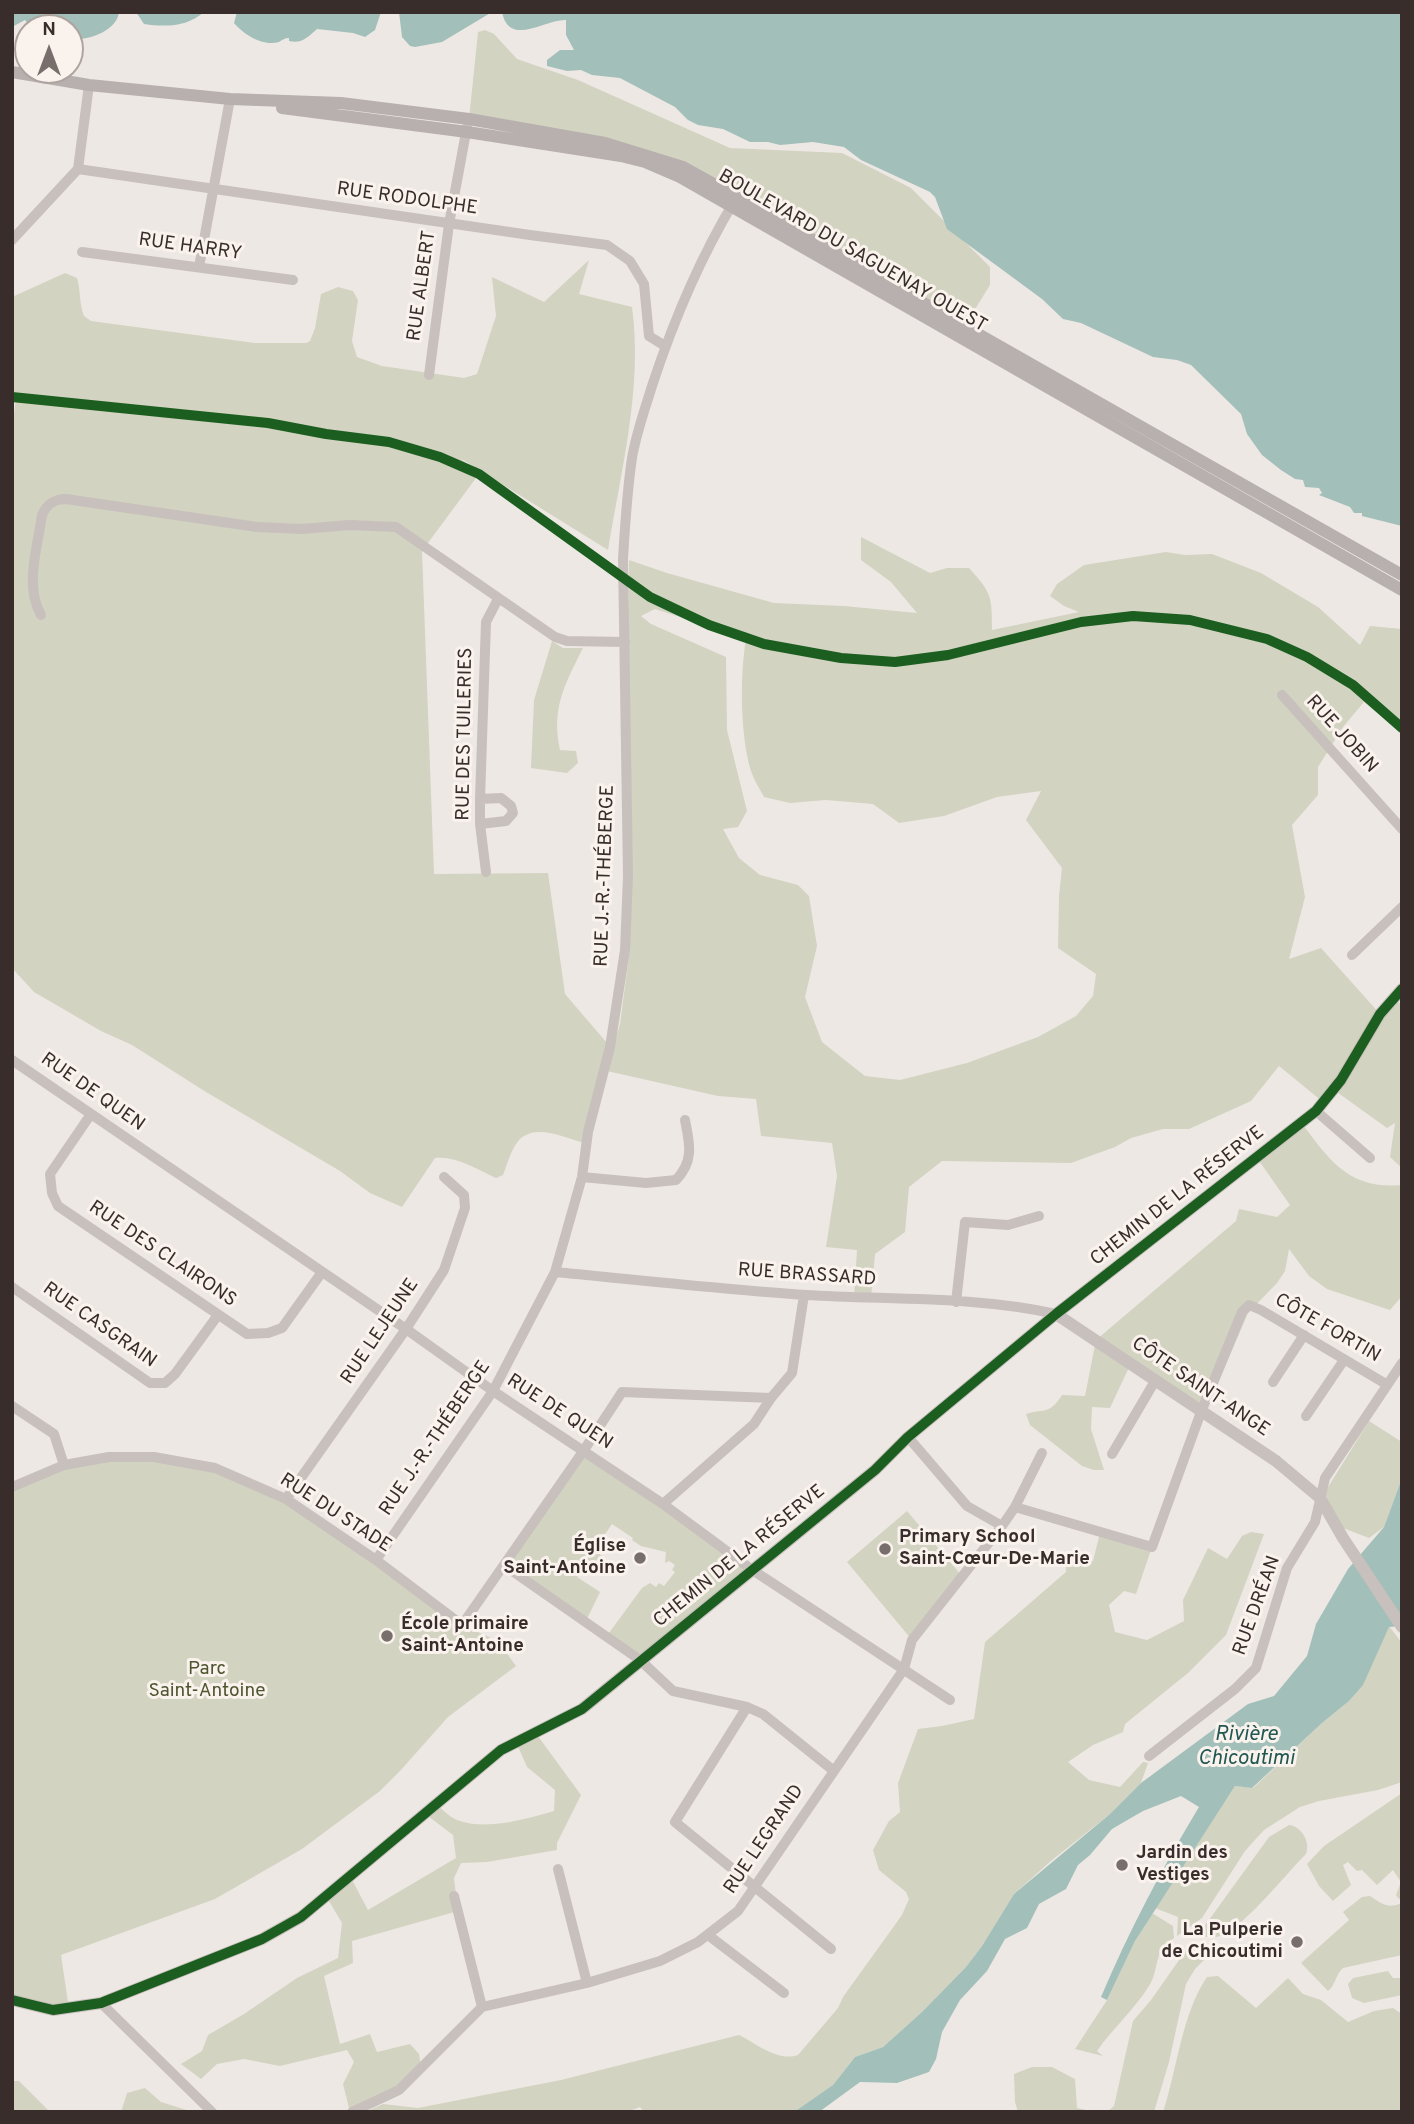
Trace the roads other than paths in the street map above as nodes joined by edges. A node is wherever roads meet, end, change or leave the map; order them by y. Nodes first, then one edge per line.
1 (12, 72) edge
2 (89, 85) junction
3 (230, 99) junction
4 (468, 126) junction
5 (78, 169) junction
6 (211, 190) junction
7 (735, 201) junction
8 (449, 223) junction
9 (12, 240) edge
10 (82, 252) dead end
11 (199, 267) junction
12 (293, 280) dead end
13 (665, 346) junction
14 (429, 375) dead end
15 (1402, 575) edge
16 (1402, 590) edge
17 (498, 600) junction
18 (41, 615) dead end
19 (625, 642) junction
20 (1282, 695) dead end
21 (480, 799) junction
22 (480, 824) junction
23 (1402, 829) edge
24 (486, 872) dead end
25 (1402, 906) edge
26 (1352, 955) dead end
27 (1402, 989) edge
28 (12, 1060) edge
29 (1316, 1111) junction
30 (90, 1114) junction
31 (685, 1120) dead end
32 (1370, 1158) dead end
33 (444, 1177) dead end
34 (582, 1177) junction
35 (1039, 1216) dead end
36 (322, 1272) junction
37 (555, 1272) junction
38 (12, 1287) edge
39 (804, 1295) junction
40 (956, 1302) junction
41 (1056, 1314) junction
42 (218, 1315) junction
43 (407, 1329) junction
44 (1304, 1335) junction
45 (1344, 1360) junction
46 (1402, 1363) edge
47 (1156, 1381) junction
48 (1273, 1382) dead end
49 (1386, 1384) junction
50 (493, 1391) junction
51 (771, 1398) junction
52 (12, 1406) edge
53 (1201, 1412) junction
54 (1306, 1416) dead end
55 (908, 1437) junction
56 (584, 1450) junction
57 (1042, 1453) dead end
58 (1112, 1454) dead end
59 (64, 1465) junction
60 (12, 1487) edge
61 (1320, 1497) junction
62 (286, 1499) junction
63 (663, 1504) junction
64 (1015, 1507) junction
65 (1002, 1526) junction
66 (376, 1560) junction
67 (505, 1566) junction
68 (751, 1569) junction
69 (1400, 1625) edge
70 (640, 1660) junction
71 (904, 1669) junction
72 (950, 1700) dead end
73 (747, 1707) junction
74 (1149, 1756) dead end
75 (834, 1771) junction
76 (558, 1868) dead end
77 (754, 1887) junction
78 (454, 1896) dead end
79 (708, 1935) junction
80 (831, 1949) dead end
81 (587, 1983) junction
82 (784, 1993) dead end
83 (12, 2000) edge
84 (101, 2003) junction
85 (482, 2007) junction
86 (212, 2112) edge
87 (352, 2112) edge

1 - 2 main road, BOULEVARD DU SAGUENAY OUEST
2 - 3 main road, BOULEVARD DU SAGUENAY OUEST
2 - 5 street
3 - 4 main road, BOULEVARD DU SAGUENAY OUEST
3 - 6 street
4 - 7 main road, BOULEVARD DU SAGUENAY OUEST
4 - 8 street, RUE ALBERT
5 - 6 street, RUE RODOLPHE
5 - 9 street
6 - 8 street, RUE RODOLPHE
6 - 11 street
7 - 13 street, RUE J.-R.-THÉBERGE
7 - 15 main road, BOULEVARD DU SAGUENAY OUEST
7 - 16 main road, BOULEVARD DU SAGUENAY OUEST
8 - 13 street, RUE RODOLPHE
8 - 14 street, RUE ALBERT
10 - 11 street, RUE HARRY
11 - 12 street, RUE HARRY
13 - 19 street, RUE J.-R.-THÉBERGE
17 - 18 street
17 - 19 street
17 - 21 street, RUE DES TUILERIES
19 - 34 street, RUE J.-R.-THÉBERGE
20 - 23 street, RUE JOBIN
21 - 22 street, RUE DES TUILERIES
21 - 22 street
22 - 24 street, RUE DES TUILERIES
25 - 26 street
27 - 29 street, CHEMIN DE LA RÉSERVE
28 - 30 street, RUE DE QUEN
29 - 32 street
29 - 41 street, CHEMIN DE LA RÉSERVE
30 - 36 street, RUE DE QUEN
30 - 42 street, RUE DES CLAIRONS
31 - 34 street
33 - 43 street, RUE LEJEUNE
34 - 37 street, RUE J.-R.-THÉBERGE
35 - 40 street
36 - 42 street, RUE DES CLAIRONS
36 - 43 street, RUE DE QUEN
37 - 39 street, RUE BRASSARD
37 - 50 street, RUE J.-R.-THÉBERGE
38 - 42 street, RUE CASGRAIN
39 - 40 street, RUE BRASSARD
39 - 51 street
40 - 41 street, RUE BRASSARD
41 - 47 street, CÔTE SAINT-ANGE
41 - 55 street, CHEMIN DE LA RÉSERVE
43 - 50 street, RUE DE QUEN
43 - 62 street, RUE LEJEUNE
44 - 45 street, CÔTE FORTIN
44 - 48 street
44 - 53 street, CÔTE FORTIN
45 - 49 street, CÔTE FORTIN
45 - 54 street
46 - 49 street, RUE DRÉAN
47 - 53 street, CÔTE SAINT-ANGE
47 - 58 street
49 - 61 street, RUE DRÉAN
50 - 56 street, RUE DE QUEN
50 - 66 street, RUE J.-R.-THÉBERGE
51 - 56 street
51 - 63 street
52 - 59 street
53 - 61 street, CÔTE SAINT-ANGE
53 - 64 street
55 - 65 street
55 - 68 street, CHEMIN DE LA RÉSERVE
56 - 63 street, RUE DE QUEN
56 - 67 street
57 - 64 street, RUE LEGRAND
59 - 60 street, RUE DU STADE
59 - 62 street, RUE DU STADE
61 - 69 street
61 - 74 street, RUE DRÉAN
62 - 66 street, RUE DU STADE
63 - 68 street, RUE DE QUEN
64 - 65 street, RUE LEGRAND
65 - 71 street, RUE LEGRAND
66 - 67 street, RUE DU STADE
67 - 70 street
68 - 70 street, CHEMIN DE LA RÉSERVE
68 - 71 street, RUE DE QUEN
70 - 73 street
70 - 84 street, CHEMIN DE LA RÉSERVE
71 - 72 street, RUE DE QUEN
71 - 75 street, RUE LEGRAND
73 - 75 street
73 - 77 street
75 - 77 street, RUE LEGRAND
76 - 81 street
77 - 79 street, RUE LEGRAND
77 - 80 street
78 - 85 street
79 - 81 street, RUE LEGRAND
79 - 82 street
81 - 85 street, RUE LEGRAND
83 - 84 street, CHEMIN DE LA RÉSERVE
84 - 86 street
85 - 87 street

